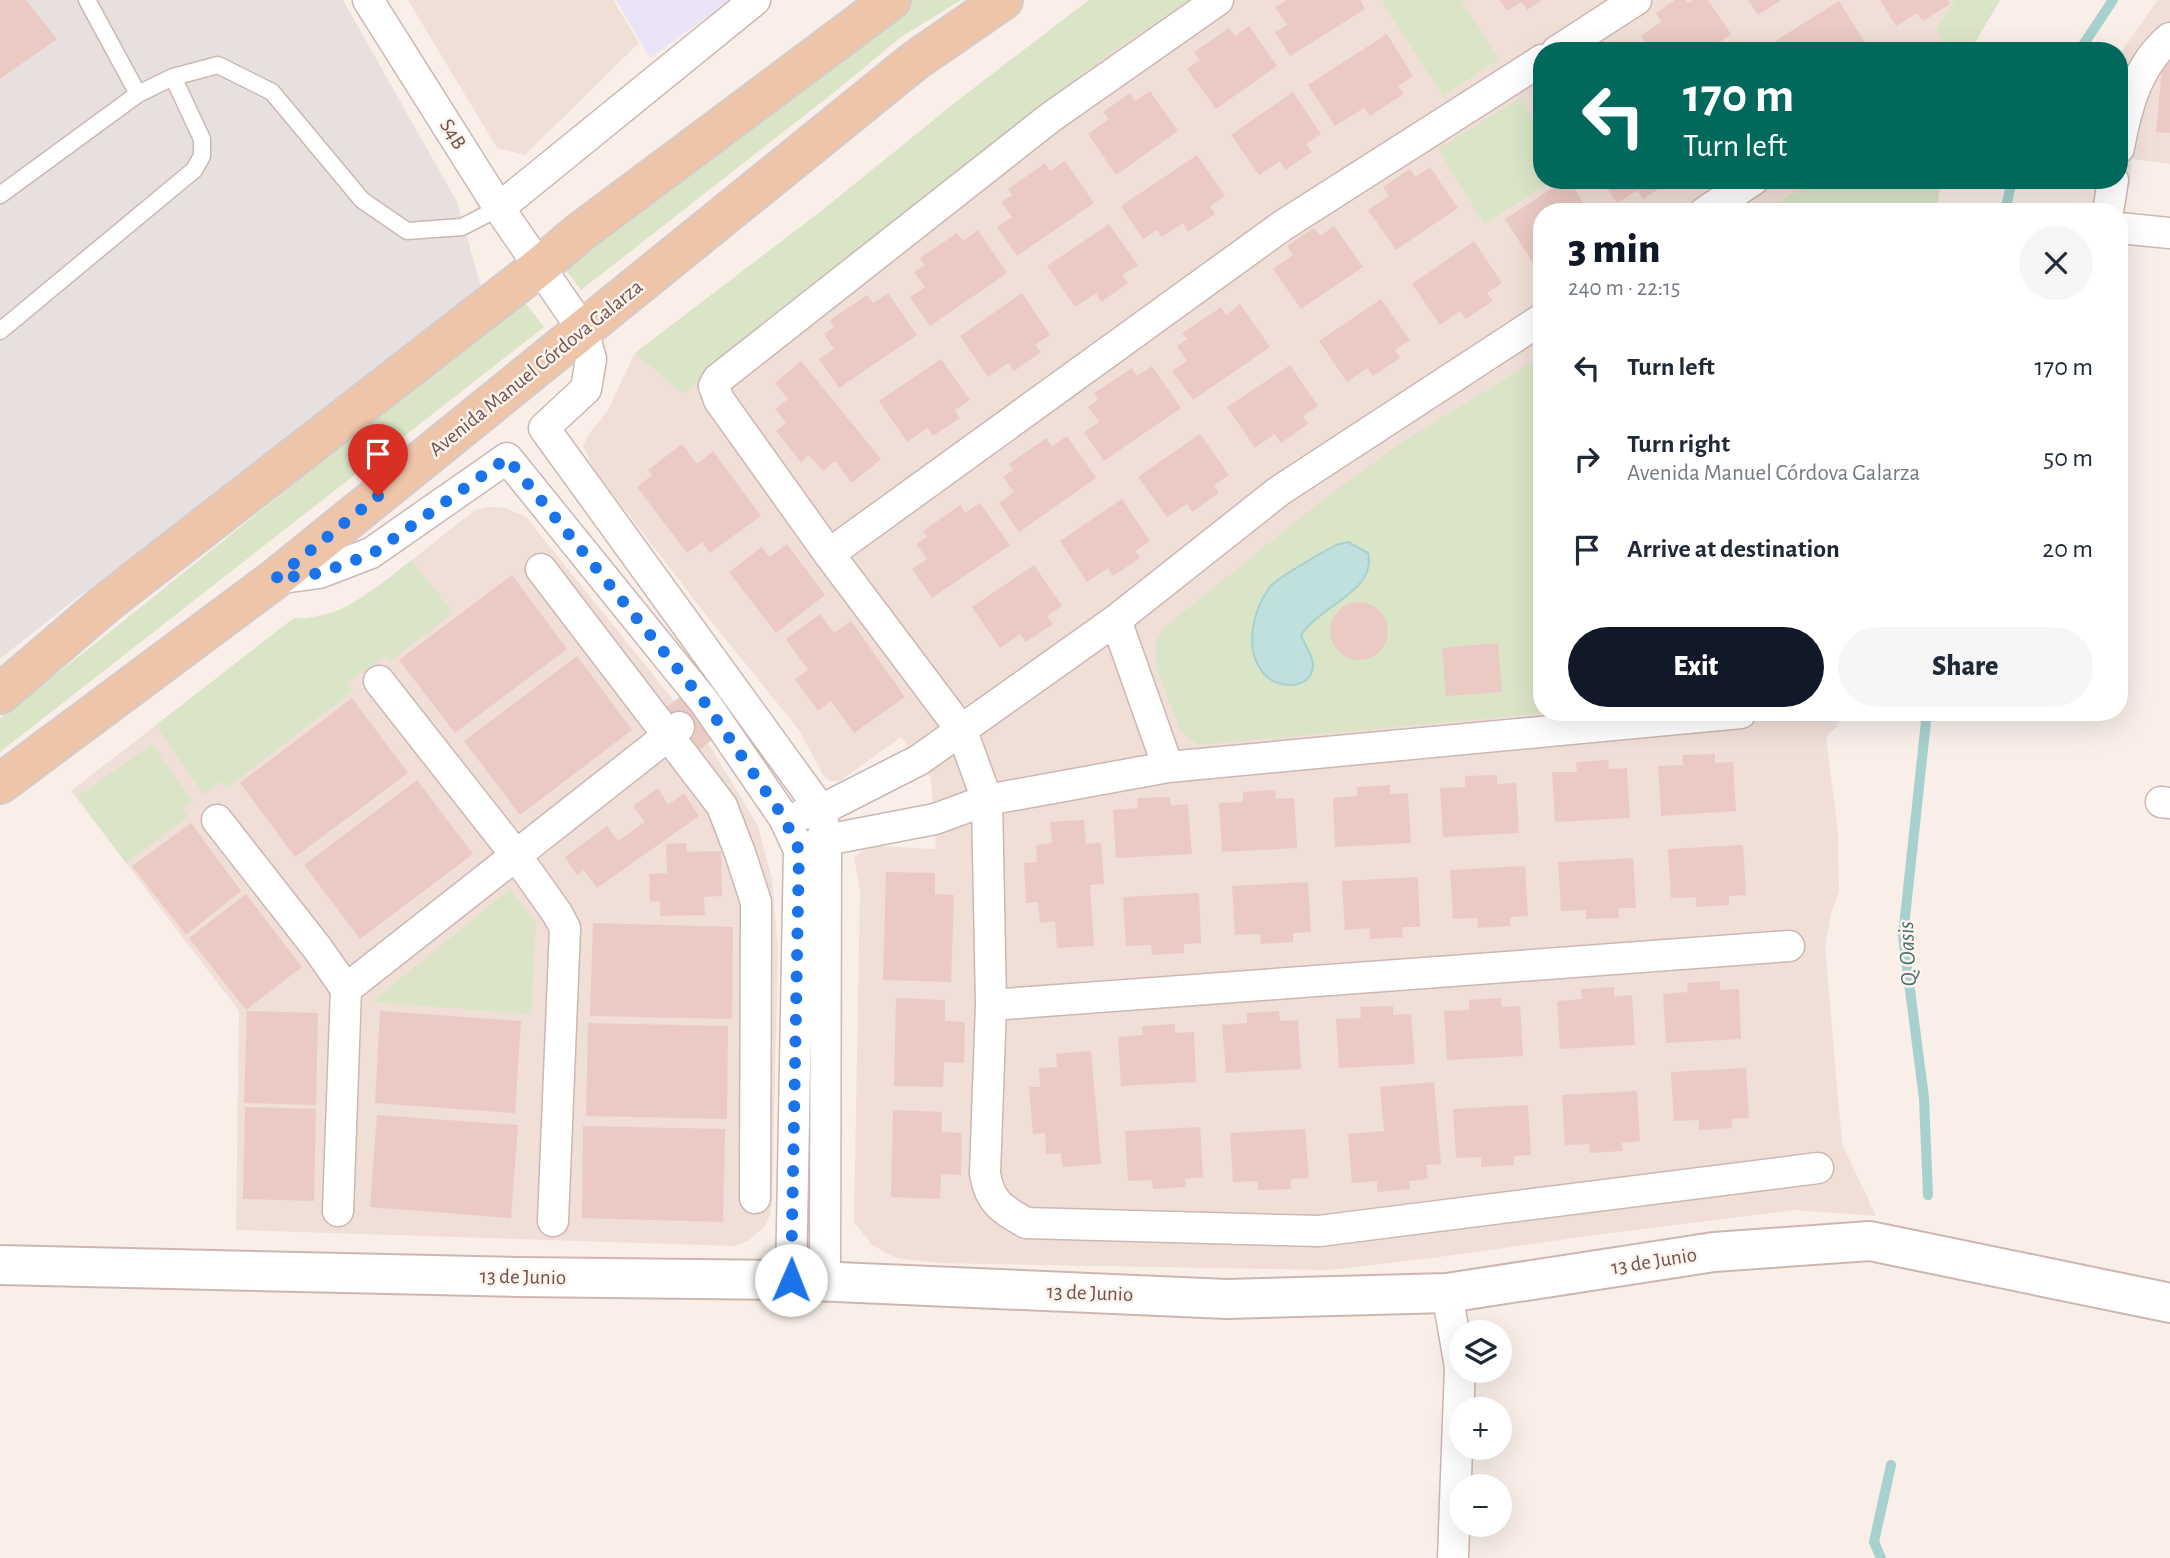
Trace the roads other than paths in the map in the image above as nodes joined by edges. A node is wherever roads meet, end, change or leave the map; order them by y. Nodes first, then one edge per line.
1 (88, 0) edge
2 (368, 0) edge
3 (755, 0) edge
4 (1003, 0) edge
5 (1218, 0) edge
6 (1636, 0) edge
7 (882, 3) edge
8 (2170, 38) edge
9 (1571, 42) edge
10 (1533, 67) edge
11 (173, 77) junction
12 (138, 94) junction
13 (2128, 113) edge
14 (1740, 189) edge
15 (0, 195) edge
16 (1718, 203) edge
17 (499, 208) junction
18 (2128, 229) edge
19 (2170, 233) edge
20 (539, 267) junction
21 (1533, 325) edge
22 (583, 330) junction
23 (0, 331) edge
24 (544, 428) junction
25 (507, 458) junction
26 (829, 554) junction
27 (541, 569) dead end
28 (275, 579) junction
29 (1116, 620) junction
30 (379, 681) dead end
31 (0, 694) edge
32 (687, 720) junction
33 (1656, 721) edge
34 (962, 731) junction
35 (1168, 767) junction
36 (0, 784) edge
37 (987, 800) junction
38 (821, 810) junction
39 (784, 818) junction
40 (217, 820) dead end
41 (812, 845) junction
42 (515, 854) junction
43 (1789, 946) dead end
44 (346, 989) junction
45 (991, 1005) junction
46 (1818, 1168) dead end
47 (755, 1198) dead end
48 (338, 1211) dead end
49 (553, 1221) dead end
50 (0, 1265) edge
51 (808, 1281) junction
52 (1447, 1293) junction
53 (2170, 1303) edge
54 (1453, 1558) edge

1 - 12 lane
2 - 17 street, S4B
3 - 17 street
4 - 22 main road, Avenida Manuel Córdova Galarza
5 - 26 street
6 - 9 street
7 - 20 main road
8 - 13 street
10 - 26 street
11 - 12 lane
11 - 17 lane
11 - 23 lane
12 - 15 lane
14 - 16 street
17 - 20 street, S4B
18 - 19 street
20 - 22 street, S4B
20 - 31 main road
21 - 29 street
22 - 24 street
22 - 28 main road, Avenida Manuel Córdova Galarza
24 - 25 street
24 - 38 street
25 - 28 street
25 - 32 street
26 - 34 street
27 - 32 street
28 - 36 main road, Avenida Manuel Córdova Galarza
29 - 34 street
29 - 35 street
30 - 42 street
32 - 39 street
32 - 42 street
32 - 47 street
33 - 35 street
34 - 37 street
34 - 38 street
35 - 37 street
37 - 41 street
37 - 45 street
38 - 39 street
38 - 41 street
39 - 41 street
40 - 44 street
41 - 51 street
42 - 44 street
42 - 49 street
43 - 45 street
44 - 48 street
45 - 46 street
50 - 51 main road, 13 de Junio
51 - 52 main road, 13 de Junio
52 - 53 main road, 13 de Junio
52 - 54 street

